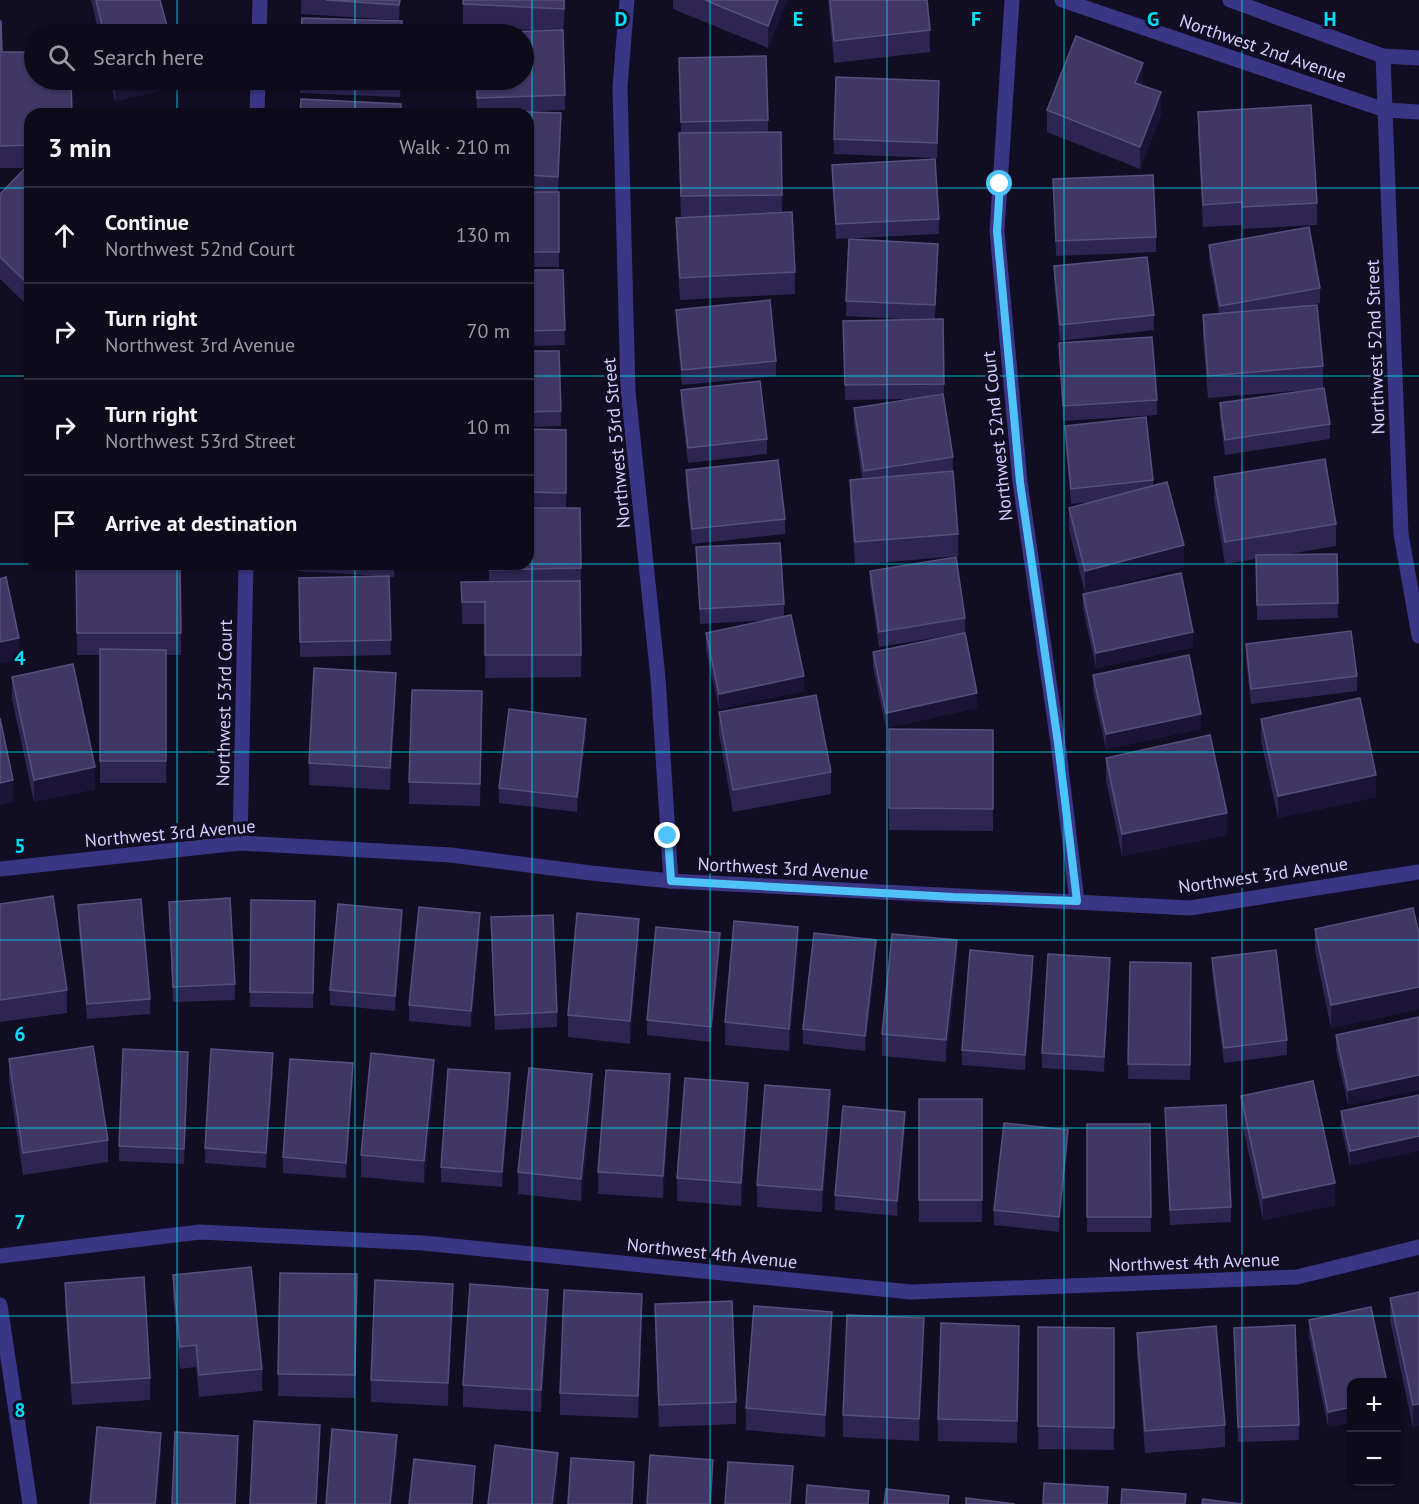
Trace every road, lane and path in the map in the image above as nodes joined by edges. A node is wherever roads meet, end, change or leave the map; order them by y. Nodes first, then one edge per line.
1 (260, 0) edge
2 (627, 0) edge
3 (1012, 0) edge
4 (1062, 0) edge
5 (1230, 0) edge
6 (259, 24) edge
7 (1383, 56) junction
8 (1419, 58) edge
9 (258, 90) edge
10 (257, 108) edge
11 (1385, 110) junction
12 (1419, 112) edge
13 (246, 570) edge
14 (1419, 636) edge
15 (240, 843) junction
16 (0, 869) edge
17 (1419, 872) edge
18 (671, 881) junction
19 (1077, 901) junction
20 (1419, 1247) edge
21 (0, 1256) edge
22 (0, 1305) edge
23 (30, 1504) edge

1 - 6 street
2 - 18 street, Northwest 53rd Street
3 - 19 street, Northwest 52nd Court
4 - 11 street, Northwest 2nd Avenue
5 - 7 street, Northwest 2nd Avenue
7 - 8 street, Northwest 2nd Avenue
7 - 11 street, Northwest 52nd Street
9 - 10 street
11 - 12 street, Northwest 2nd Avenue
11 - 14 street, Northwest 52nd Street
13 - 15 street, Northwest 53rd Court
15 - 16 street, Northwest 3rd Avenue
15 - 18 street, Northwest 3rd Avenue
17 - 19 street, Northwest 3rd Avenue
18 - 19 street, Northwest 3rd Avenue
20 - 21 street, Northwest 4th Avenue
22 - 23 street

